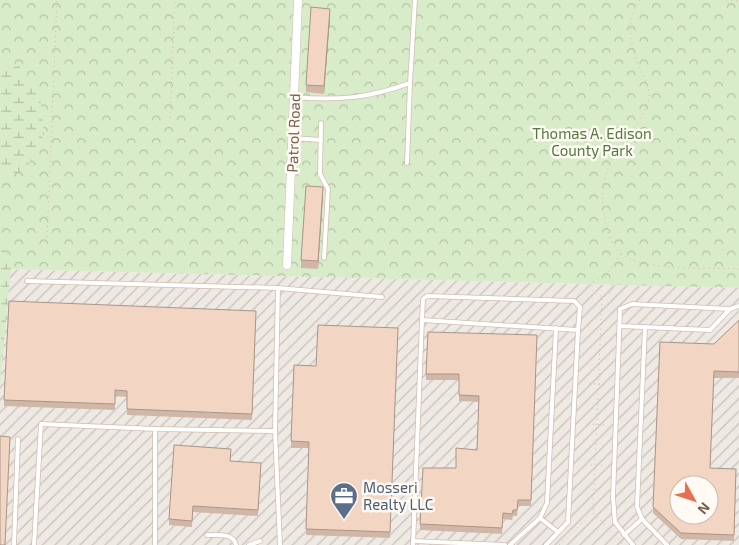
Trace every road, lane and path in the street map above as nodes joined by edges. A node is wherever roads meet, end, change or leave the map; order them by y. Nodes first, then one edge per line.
1 (57, 0) edge
2 (175, 0) edge
3 (298, 0) edge
4 (415, 0) edge
5 (640, 0) edge
6 (726, 0) edge
7 (739, 2) edge
8 (410, 83) junction
9 (294, 97) junction
10 (170, 118) dead end
11 (322, 123) dead end
12 (293, 138) junction
13 (321, 140) junction
14 (407, 163) dead end
15 (47, 237) dead end
16 (621, 253) junction
17 (324, 258) dead end
18 (287, 265) dead end
19 (739, 269) edge
20 (605, 277) junction
21 (27, 281) dead end
22 (278, 288) junction
23 (382, 297) dead end
24 (602, 297) junction
25 (739, 306) edge
26 (730, 309) junction
27 (422, 320) junction
28 (620, 326) junction
29 (645, 327) junction
30 (556, 328) junction
31 (578, 330) junction
32 (589, 384) dead end
33 (598, 384) junction
34 (607, 384) dead end
35 (588, 424) dead end
36 (597, 424) junction
37 (606, 425) dead end
38 (155, 429) junction
39 (275, 431) junction
40 (18, 440) dead end
41 (586, 465) dead end
42 (595, 465) junction
43 (604, 466) dead end
44 (593, 513) junction
45 (540, 518) junction
46 (642, 519) junction
47 (558, 532) junction
48 (207, 535) dead end
49 (624, 535) junction
50 (260, 541) dead end
51 (413, 543) edge
52 (14, 545) edge
53 (34, 545) edge
54 (155, 545) edge
55 (236, 545) edge
56 (249, 545) edge
57 (280, 545) edge
58 (505, 545) edge
59 (510, 545) edge
60 (546, 545) edge
61 (558, 545) edge
62 (623, 545) edge
63 (633, 545) edge
64 (666, 545) edge

1 - 15 path
2 - 10 path
3 - 9 street, Patrol Road
4 - 8 lane
5 - 16 path
6 - 7 path
8 - 9 lane
8 - 14 lane
9 - 12 street, Patrol Road
11 - 13 lane
12 - 13 lane
12 - 18 street, Patrol Road
13 - 17 lane
16 - 19 path
16 - 20 path
20 - 24 path
20 - 24 path
21 - 22 lane
22 - 23 lane
22 - 39 lane
24 - 33 path
25 - 26 lane
26 - 28 lane
26 - 29 lane
27 - 30 lane
27 - 31 lane
27 - 51 lane
28 - 29 lane
28 - 49 lane
29 - 46 lane
30 - 31 lane
30 - 45 lane
31 - 47 lane
32 - 33 path
33 - 34 path
33 - 36 path
35 - 36 path
36 - 37 path
36 - 42 path
38 - 39 lane
38 - 53 lane
38 - 54 lane
39 - 57 lane
40 - 52 lane
41 - 42 path
42 - 43 path
42 - 44 path
44 - 61 path
44 - 62 path
45 - 47 lane
45 - 59 lane
46 - 49 lane
46 - 64 lane
47 - 60 lane
48 - 55 lane
49 - 63 lane
50 - 56 lane
51 - 58 lane

